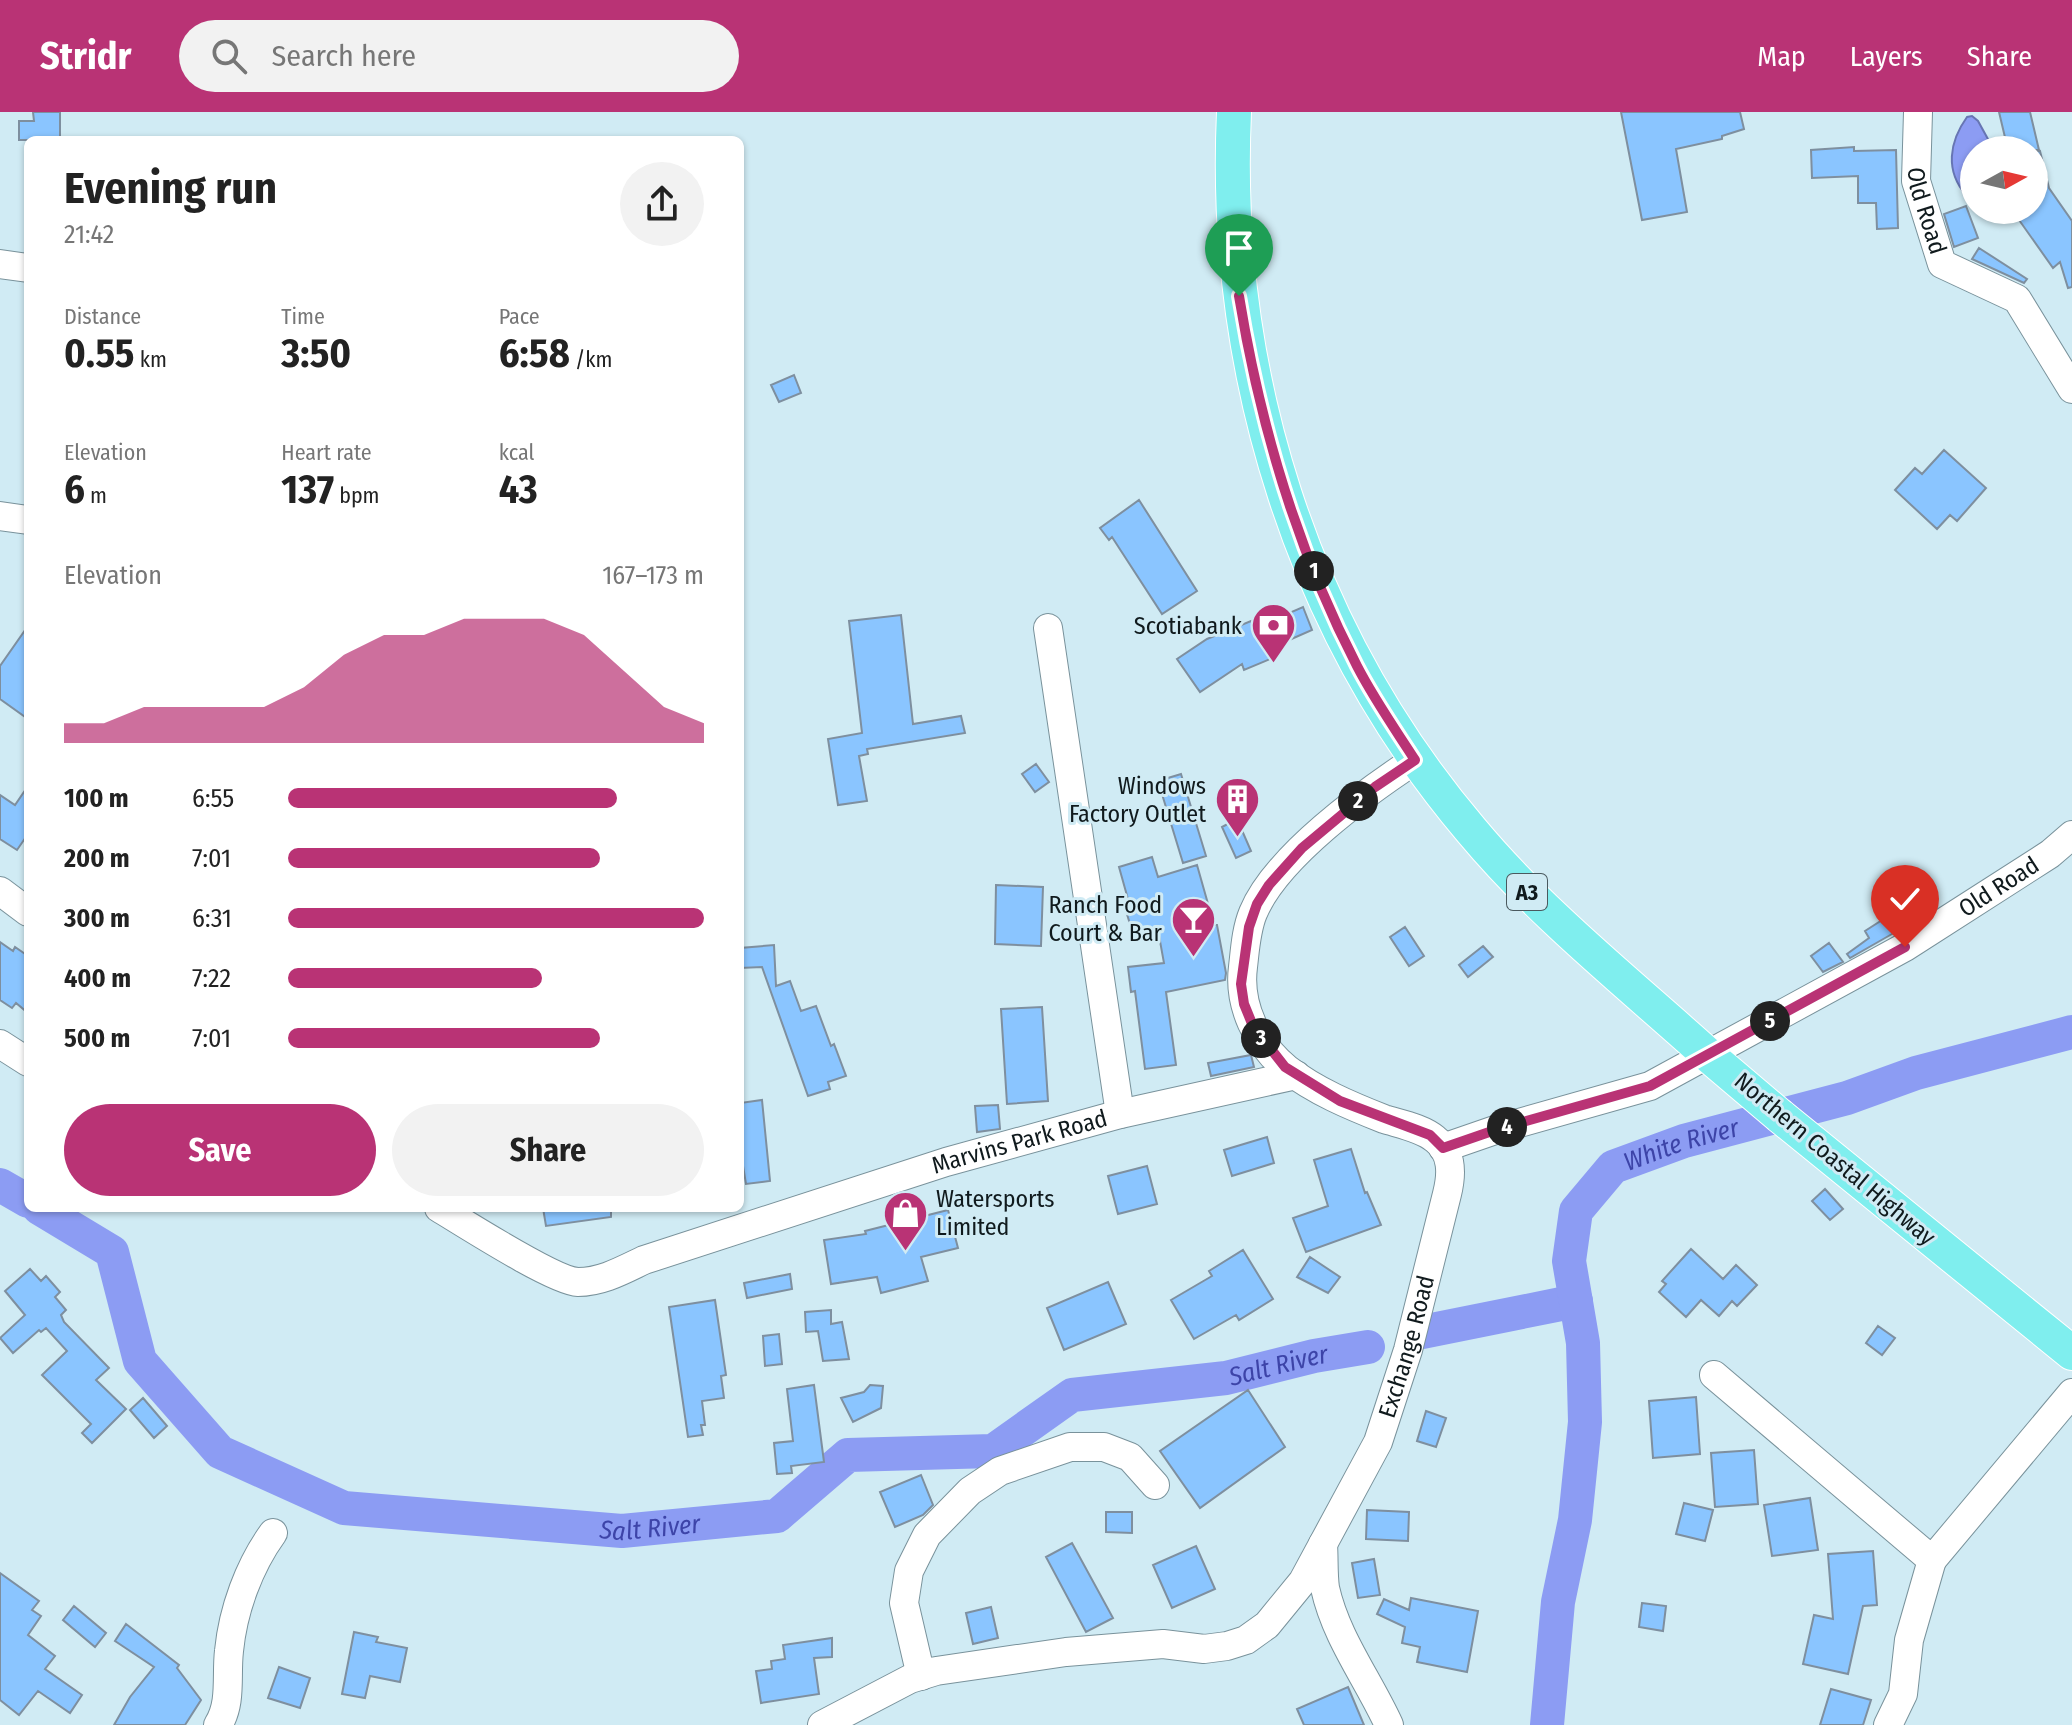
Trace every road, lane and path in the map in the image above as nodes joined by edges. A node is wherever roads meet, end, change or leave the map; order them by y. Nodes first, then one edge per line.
1 (1234, 112) edge
2 (1918, 112) edge
3 (0, 264) edge
4 (24, 267) edge
5 (2072, 389) edge
6 (0, 516) edge
7 (24, 519) edge
8 (1048, 628) dead end
9 (1415, 760) junction
10 (2072, 835) edge
11 (0, 891) edge
12 (24, 909) edge
13 (0, 1044) edge
14 (24, 1059) edge
15 (1296, 1075) junction
16 (1120, 1114) junction
17 (1443, 1148) junction
18 (455, 1212) edge
19 (478, 1218) edge
20 (2072, 1353) edge
21 (1714, 1375) dead end
22 (2072, 1393) edge
23 (1155, 1485) dead end
24 (273, 1533) dead end
25 (1323, 1543) junction
26 (1932, 1560) junction
27 (921, 1676) junction
28 (218, 1725) edge
29 (822, 1725) edge
30 (1389, 1725) edge
31 (1888, 1725) edge

1 - 9 main road, Northern Coastal Highway / A3
2 - 5 street, Old Road
3 - 4 street
6 - 7 street
8 - 16 street
9 - 15 street
9 - 20 main road, Northern Coastal Highway / A3, bridge
10 - 17 street, Old Road
11 - 12 street
13 - 14 street
15 - 16 street, Marvins Park Road
15 - 17 street
16 - 19 street, Marvins Park Road
17 - 25 street, Exchange Road
18 - 19 street, Marvins Park Road
21 - 26 street
22 - 26 street
23 - 27 street
24 - 28 street
25 - 27 street, Exchange Road
25 - 30 street
26 - 31 street
27 - 29 street, Exchange Road

